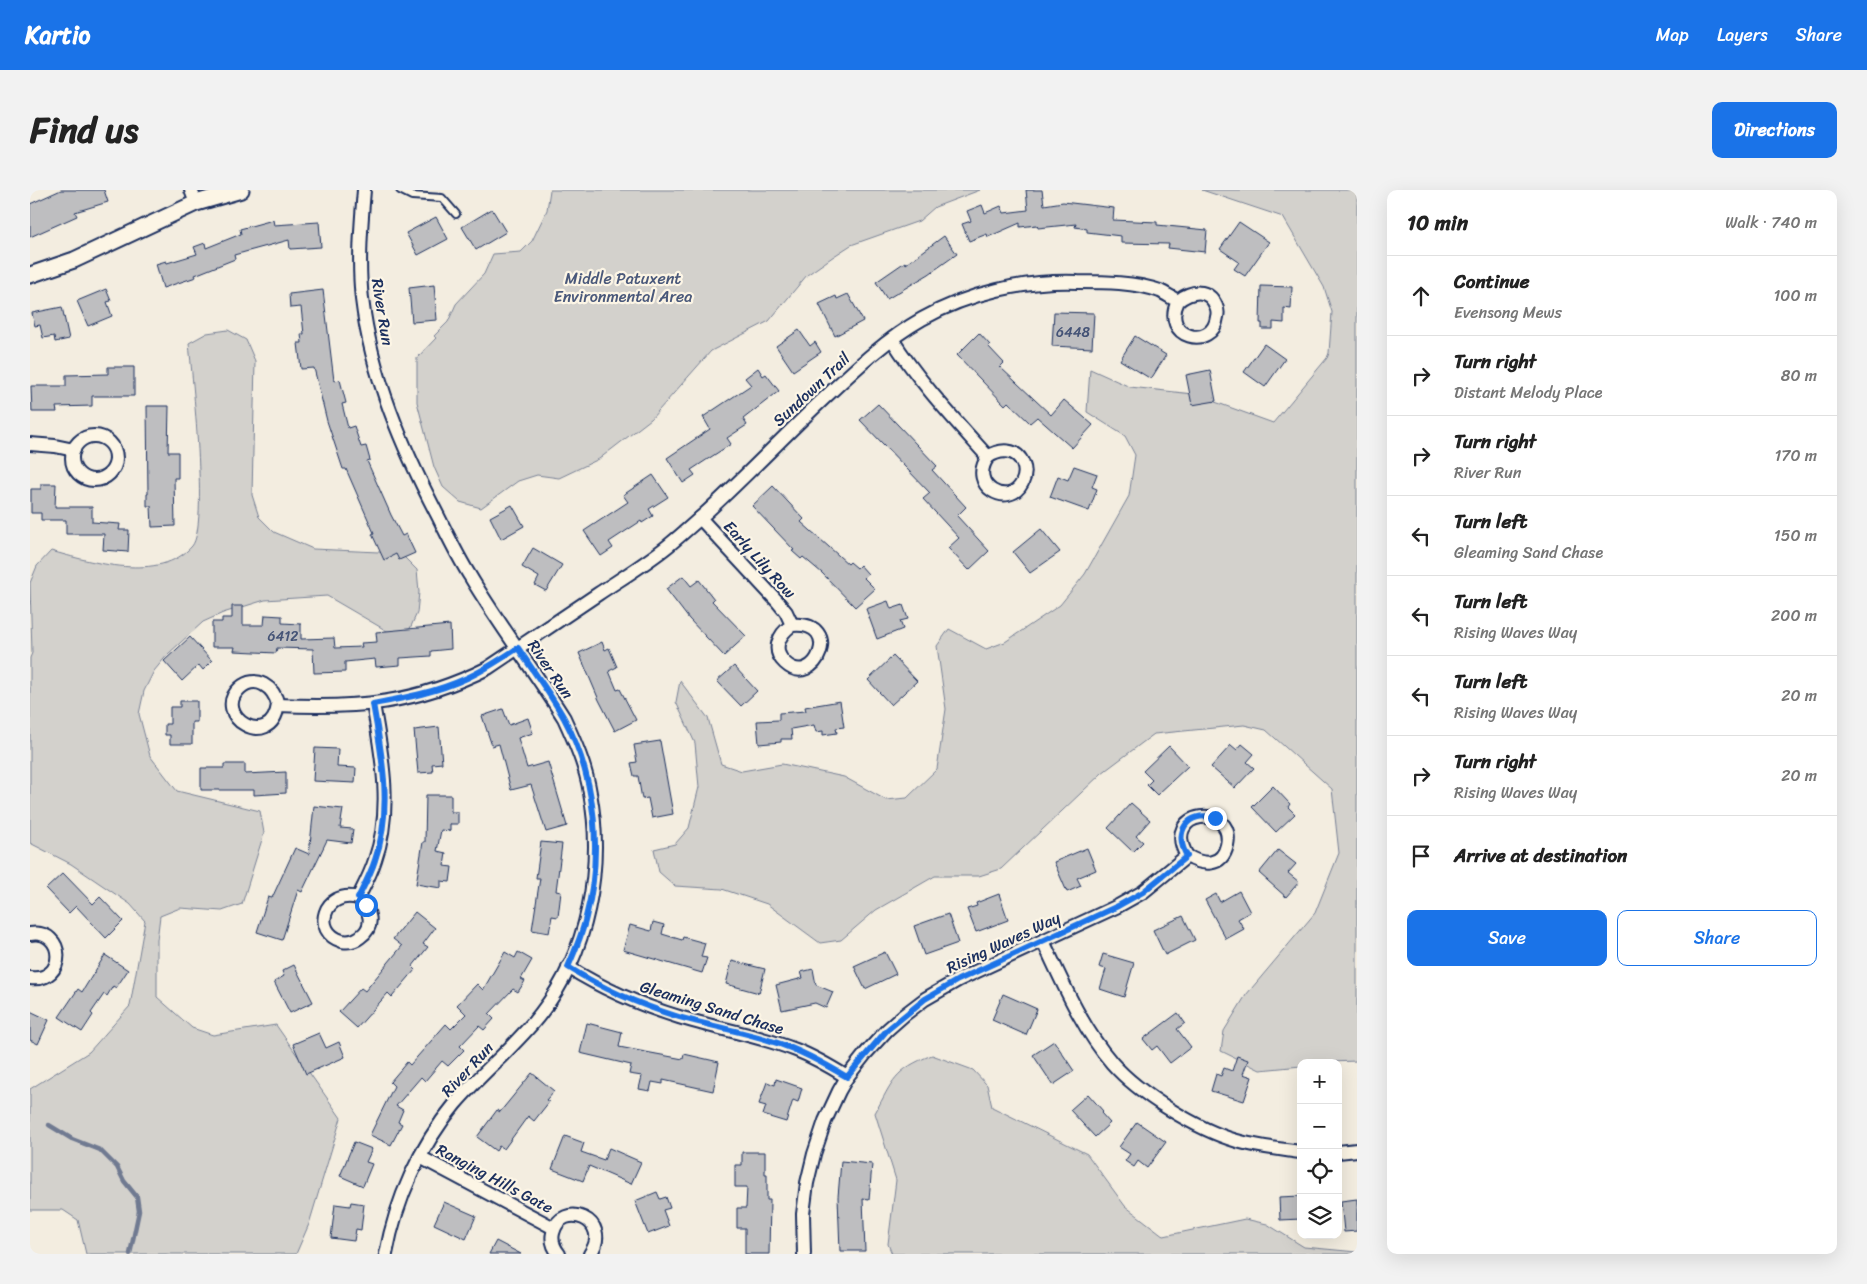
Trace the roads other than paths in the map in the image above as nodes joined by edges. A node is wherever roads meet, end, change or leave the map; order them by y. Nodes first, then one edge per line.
1 (241, 190) edge
2 (364, 190) edge
3 (400, 190) edge
4 (194, 197) edge
5 (456, 214) dead end
6 (30, 275) edge
7 (1178, 301) dead end
8 (892, 338) junction
9 (30, 444) edge
10 (74, 450) dead end
11 (988, 457) dead end
12 (700, 518) junction
13 (792, 625) dead end
14 (518, 648) junction
15 (373, 704) junction
16 (278, 705) dead end
17 (1187, 856) dead end
18 (358, 898) dead end
19 (30, 934) edge
20 (1043, 941) junction
21 (568, 967) junction
22 (30, 978) edge
23 (847, 1077) junction
24 (1357, 1150) edge
25 (1297, 1151) edge
26 (1342, 1152) edge
27 (420, 1157) junction
28 (554, 1228) junction
29 (386, 1254) edge
30 (559, 1254) edge
31 (590, 1254) edge
32 (804, 1254) edge

1 - 4 street
2 - 14 street, River Run
3 - 5 lane
4 - 6 street
7 - 8 street, Sundown Trail
8 - 11 street
8 - 12 street, Sundown Trail
9 - 10 street
12 - 13 street, Early Lily Row
12 - 14 street, Sundown Trail
14 - 15 street, Sundown Trail
14 - 21 street, River Run
15 - 16 street, Sundown Trail
15 - 18 street
17 - 20 street, Rising Waves Way
19 - 22 street
20 - 23 street, Rising Waves Way
20 - 25 street
21 - 23 street, Gleaming Sand Chase
21 - 27 street, River Run
23 - 32 street, Rising Waves Way
24 - 26 street
27 - 28 street, Ranging Hills Gate
27 - 29 street, River Run
28 - 30 street, Ranging Hills Gate
28 - 31 street, Ranging Hills Gate

